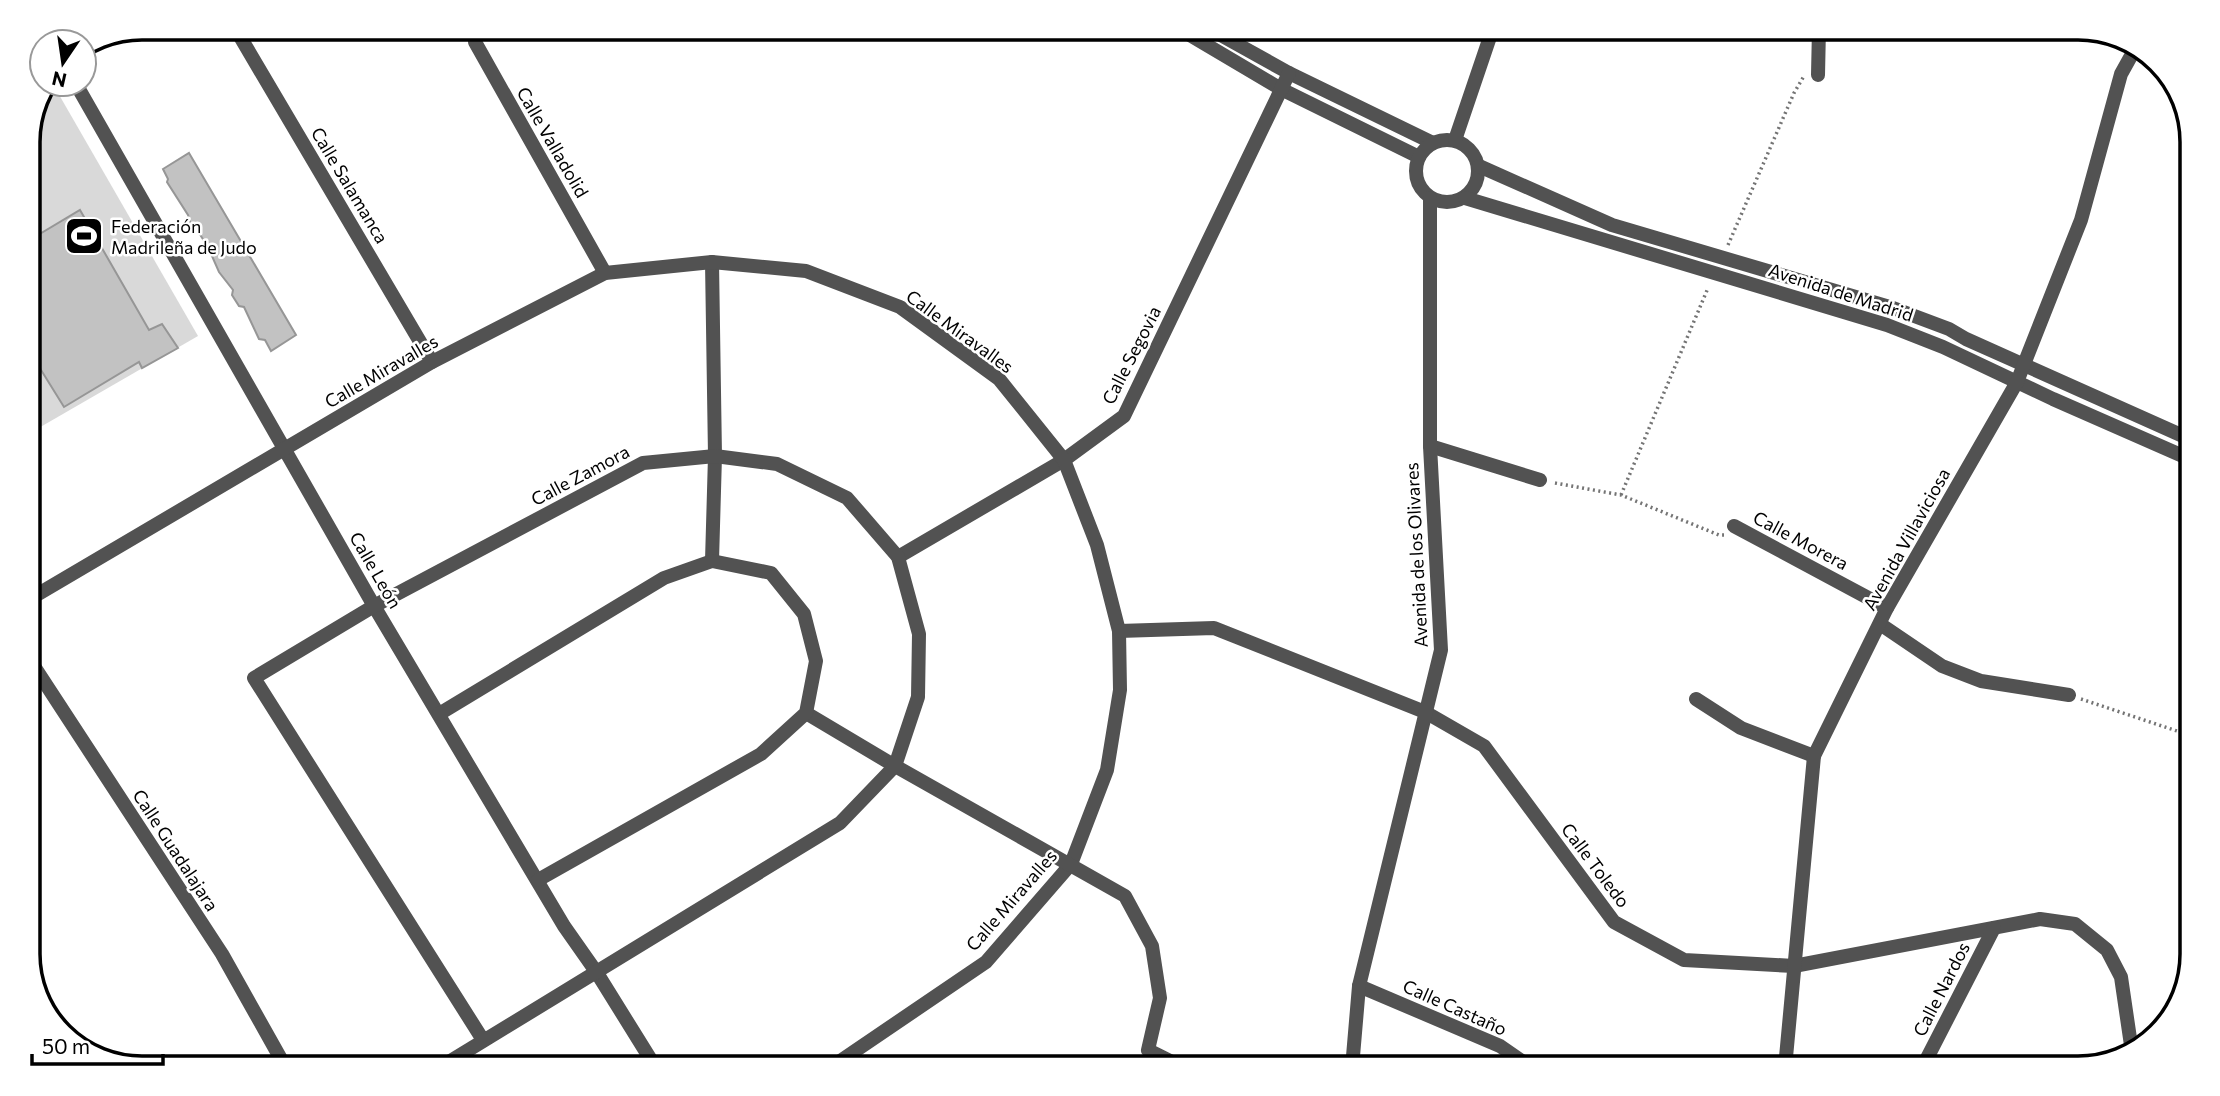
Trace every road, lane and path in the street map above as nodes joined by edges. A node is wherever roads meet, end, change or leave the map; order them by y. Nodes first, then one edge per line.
1 (242, 40) edge
2 (475, 40) edge
3 (1198, 40) edge
4 (1230, 40) edge
5 (1489, 40) edge
6 (1819, 40) edge
7 (1818, 54) junction
8 (2131, 55) edge
9 (1289, 73) junction
10 (1818, 75) dead end
11 (1281, 89) junction
12 (84, 98) edge
13 (1455, 140) junction
14 (1433, 143) junction
15 (1419, 157) junction
16 (1479, 166) junction
17 (1430, 198) junction
18 (1465, 198) junction
19 (1722, 258) junction
20 (712, 262) junction
21 (605, 272) junction
22 (1714, 273) junction
23 (432, 362) junction
24 (2024, 365) junction
25 (2017, 382) junction
26 (2180, 435) edge
27 (1430, 446) junction
28 (285, 450) junction
29 (2180, 455) edge
30 (715, 456) junction
31 (1063, 460) junction
32 (1540, 480) joint
33 (1621, 495) junction
34 (1740, 529) joint
35 (898, 557) junction
36 (712, 561) junction
37 (40, 593) edge
38 (374, 606) junction
39 (1887, 608) junction
40 (1880, 624) junction
41 (1119, 631) junction
42 (40, 675) edge
43 (2069, 695) joint
44 (1696, 699) dead end
45 (1425, 712) junction
46 (806, 713) junction
47 (439, 714) junction
48 (2180, 732) edge
49 (1814, 756) junction
50 (895, 766) junction
51 (1071, 864) junction
52 (537, 880) junction
53 (1994, 928) junction
54 (1794, 966) junction
55 (597, 973) junction
56 (1359, 986) junction
57 (483, 1040) junction
58 (2130, 1041) edge
59 (279, 1056) edge
60 (458, 1056) edge
61 (649, 1056) edge
62 (848, 1056) edge
63 (1160, 1056) edge
64 (1353, 1056) edge
65 (1515, 1056) edge
66 (1785, 1056) edge
67 (1928, 1056) edge

1 - 23 street, Calle Salamanca
2 - 21 street, Calle Valladolid
3 - 11 street
4 - 9 street
5 - 13 street
6 - 7 street
7 - 10 street
7 - 19 path
8 - 24 street, Avenida Villaviciosa
9 - 11 street, Calle Segovia
9 - 14 street
11 - 15 street
11 - 31 street, Calle Segovia
12 - 28 street, Calle León
13 - 14 street
13 - 16 street
14 - 15 street
15 - 17 street
16 - 18 street
16 - 19 street, Avenida de Madrid
17 - 18 street
17 - 27 street, Avenida de los Olivares
18 - 22 street, Avenida de Madrid
19 - 24 street, Avenida de Madrid
20 - 21 street, Calle Miravalles
20 - 30 street
20 - 31 street, Calle Miravalles
21 - 23 street, Calle Miravalles
22 - 25 street, Avenida de Madrid
22 - 33 path
23 - 28 street, Calle Miravalles
24 - 25 street, Avenida Villaviciosa
24 - 26 street, Avenida de Madrid
25 - 29 street, Avenida de Madrid
25 - 39 street, Avenida Villaviciosa
27 - 32 street
27 - 45 street, Avenida de los Olivares
28 - 37 street, Calle Miravalles
28 - 38 street, Calle León
30 - 35 street, Calle Zamora
30 - 36 street
30 - 38 street, Calle Zamora
31 - 35 street, Calle Segovia
31 - 41 street, Calle Miravalles
32 - 33 path
33 - 34 path
34 - 39 street, Calle Morera
35 - 50 street, Calle Zamora
36 - 46 street
36 - 47 street
38 - 47 street, Calle León
38 - 57 street, Calle Zamora
39 - 40 street, Avenida Villaviciosa
40 - 43 street
40 - 49 street, Avenida Villaviciosa
41 - 45 street, Calle Toledo
41 - 51 street, Calle Miravalles
42 - 59 street, Calle Guadalajara
43 - 48 path
44 - 49 street
45 - 54 street, Calle Toledo
45 - 56 street, Avenida de los Olivares
46 - 50 street
46 - 52 street
47 - 52 street, Calle León
49 - 54 street, Avenida Villaviciosa
50 - 51 street
50 - 55 street, Calle Zamora
51 - 62 street, Calle Miravalles
51 - 63 street
52 - 55 street, Calle León
53 - 54 street, Calle Toledo
53 - 58 street, Calle Toledo
53 - 67 street, Calle Nardos
54 - 66 street, Avenida Villaviciosa
55 - 57 street, Calle Zamora
55 - 61 street, Calle León
56 - 64 street, Avenida de los Olivares
56 - 65 street, Calle Castaño
57 - 60 street, Calle Zamora

